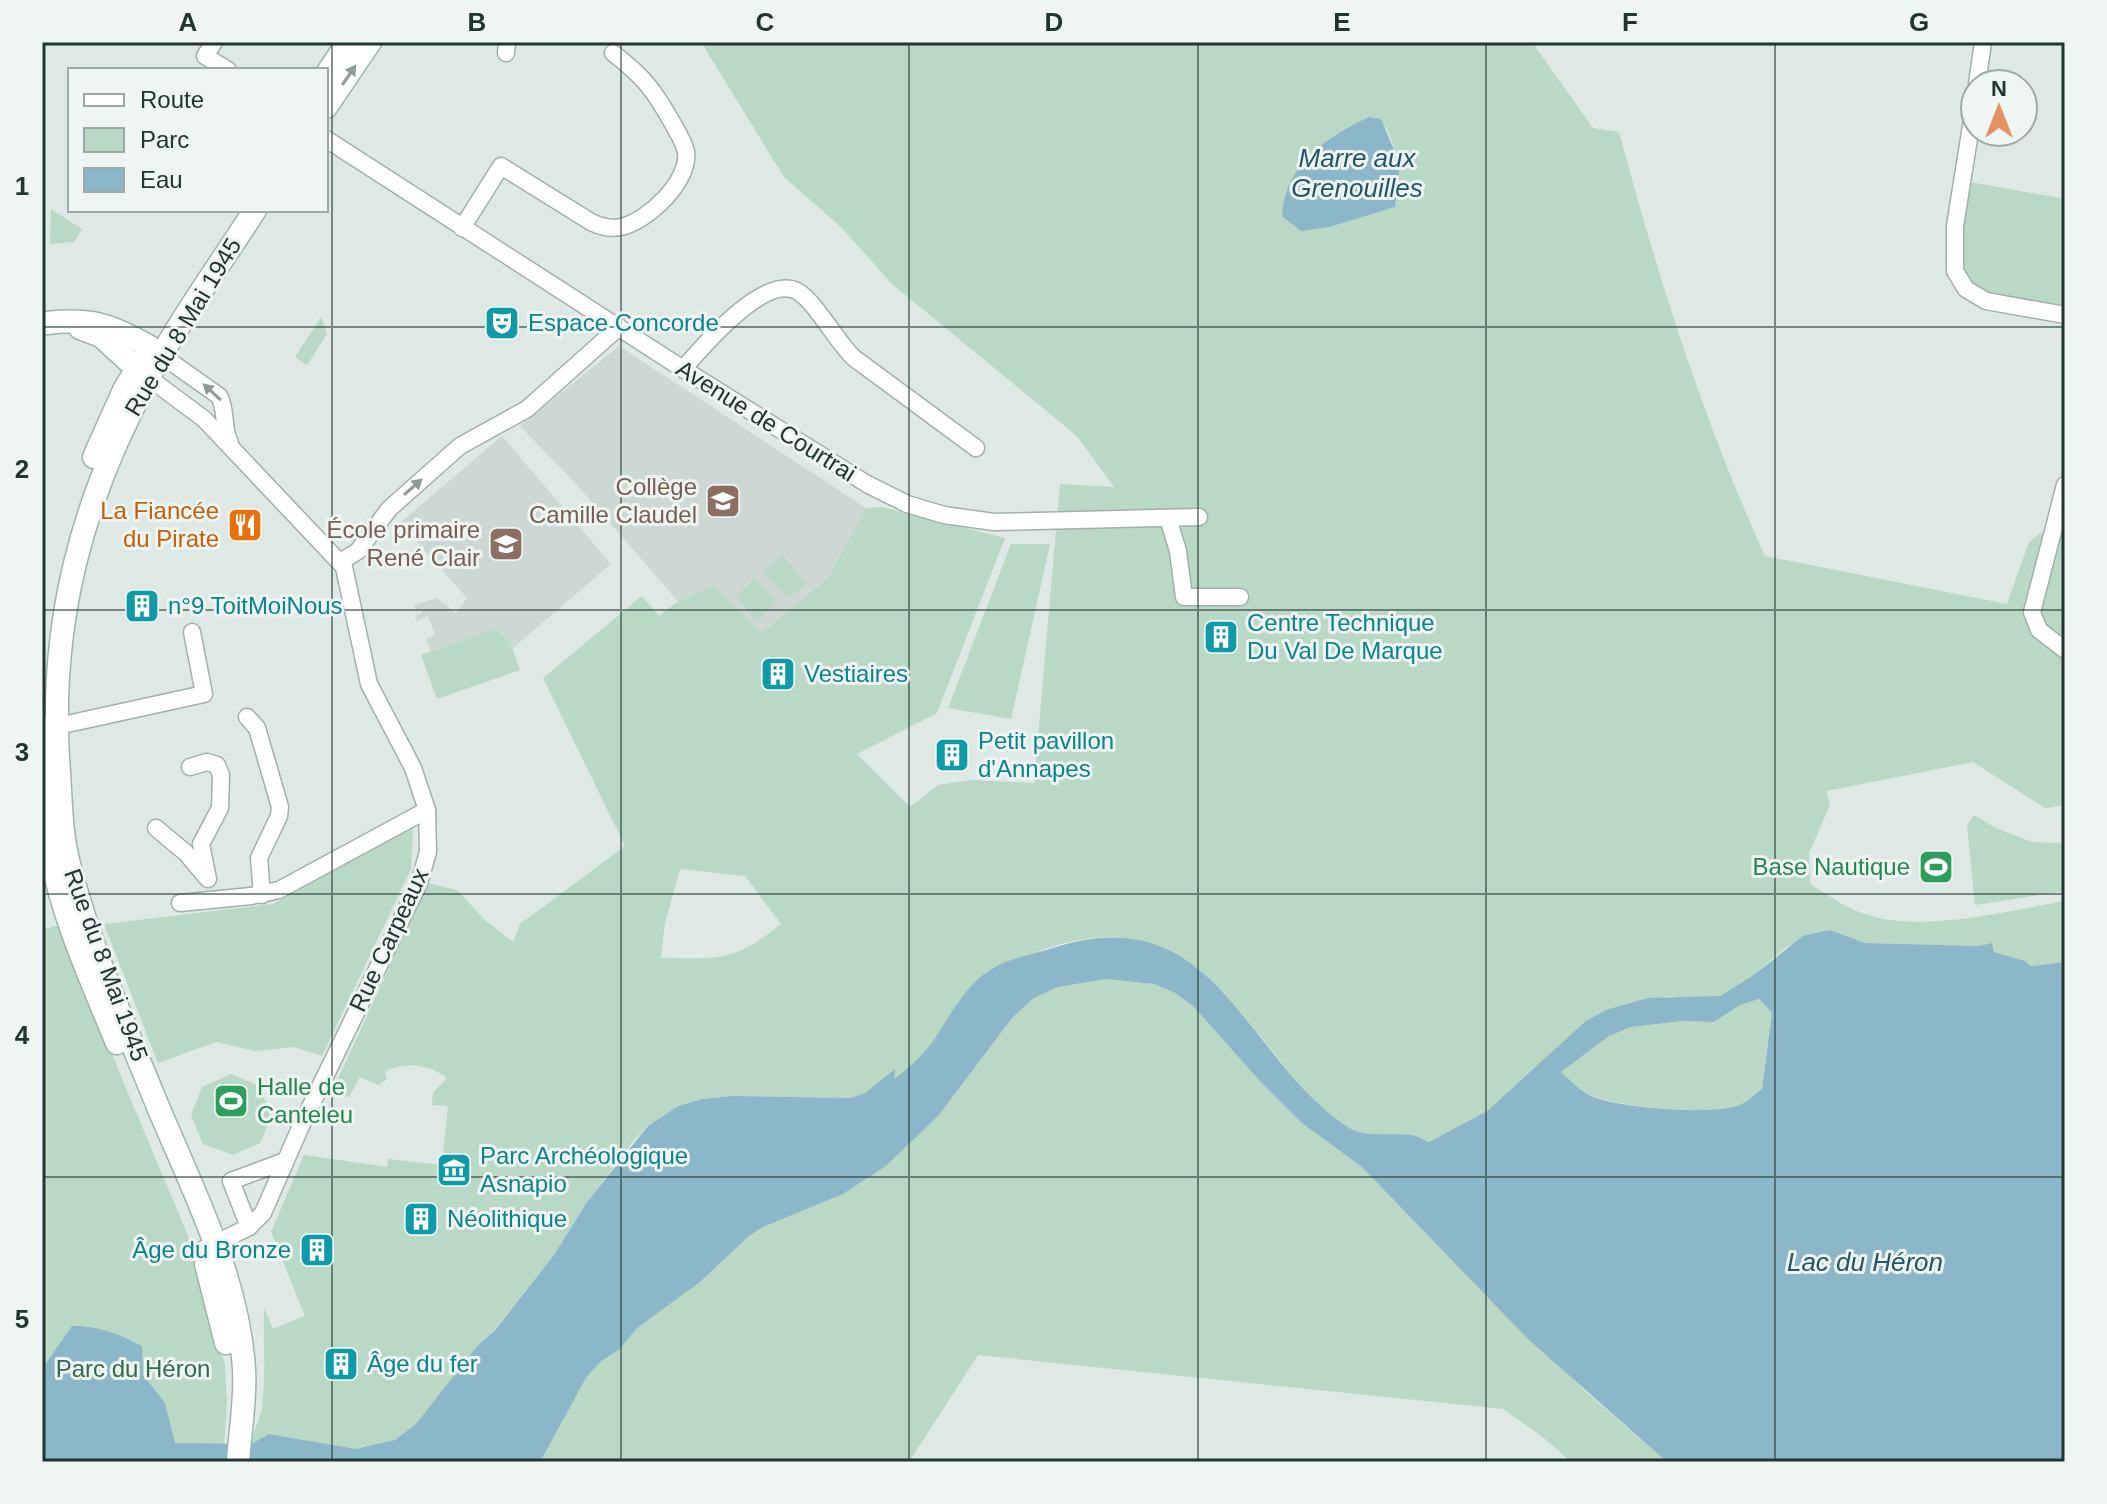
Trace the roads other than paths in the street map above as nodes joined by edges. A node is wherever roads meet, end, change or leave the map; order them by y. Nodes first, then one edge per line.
1 (214, 42) edge
2 (348, 42) edge
3 (370, 42) edge
4 (1983, 42) edge
5 (613, 53) dead end
6 (225, 68) edge
7 (1979, 68) edge
8 (328, 72) edge
9 (328, 104) edge
10 (328, 140) edge
11 (1967, 148) edge
12 (238, 212) edge
13 (254, 212) edge
14 (462, 228) junction
15 (2065, 315) edge
16 (44, 322) edge
17 (619, 327) junction
18 (156, 351) junction
19 (683, 369) junction
20 (142, 373) junction
21 (232, 448) junction
22 (976, 448) dead end
23 (2065, 485) edge
24 (1199, 517) dead end
25 (1168, 518) junction
26 (340, 562) junction
27 (1240, 597) dead end
28 (192, 632) dead end
29 (2065, 650) edge
30 (247, 717) dead end
31 (46, 723) edge
32 (190, 767) dead end
33 (49, 786) edge
34 (427, 810) junction
35 (156, 828) dead end
36 (208, 879) junction
37 (262, 895) junction
38 (214, 900) junction
39 (180, 903) dead end
40 (285, 1161) junction
41 (249, 1227) junction
42 (208, 1247) junction
43 (236, 1430) junction
44 (228, 1462) edge
45 (238, 1462) edge

1 - 6 street
2 - 8 main road
9 -> 3 main road
4 - 7 street
5 - 14 street
10 - 14 street, Avenue de Courtrai
11 - 15 street
12 - 18 main road, Rue du 8 Mai 1945
13 - 18 main road, Rue du 8 Mai 1945
14 - 17 street, Avenue de Courtrai
16 - 18 main road
16 - 20 main road
17 - 19 street, Avenue de Courtrai
26 -> 17 street
18 - 20 main road, Rue du 8 Mai 1945
21 -> 18 street
19 - 22 street
19 - 25 street, Avenue de Courtrai
20 - 21 street
20 - 31 main road, Rue du 8 Mai 1945
21 - 26 street
23 - 29 street
24 - 25 street, Avenue de Courtrai
25 - 27 street
26 - 34 street, Rue Carpeaux
28 - 31 street
30 - 37 street
31 - 33 main road, Rue du 8 Mai 1945
32 - 36 street
33 - 42 main road, Rue du 8 Mai 1945
34 - 37 street
34 - 40 street, Rue Carpeaux
35 - 36 street
36 - 38 street
37 - 38 street
38 - 39 street
40 - 41 street, Rue Carpeaux
40 - 41 street
41 - 42 street
42 - 43 main road, Rue du 8 Mai 1945
43 - 44 main road, Rue du 8 Mai 1945
43 - 45 main road, Rue du 8 Mai 1945

